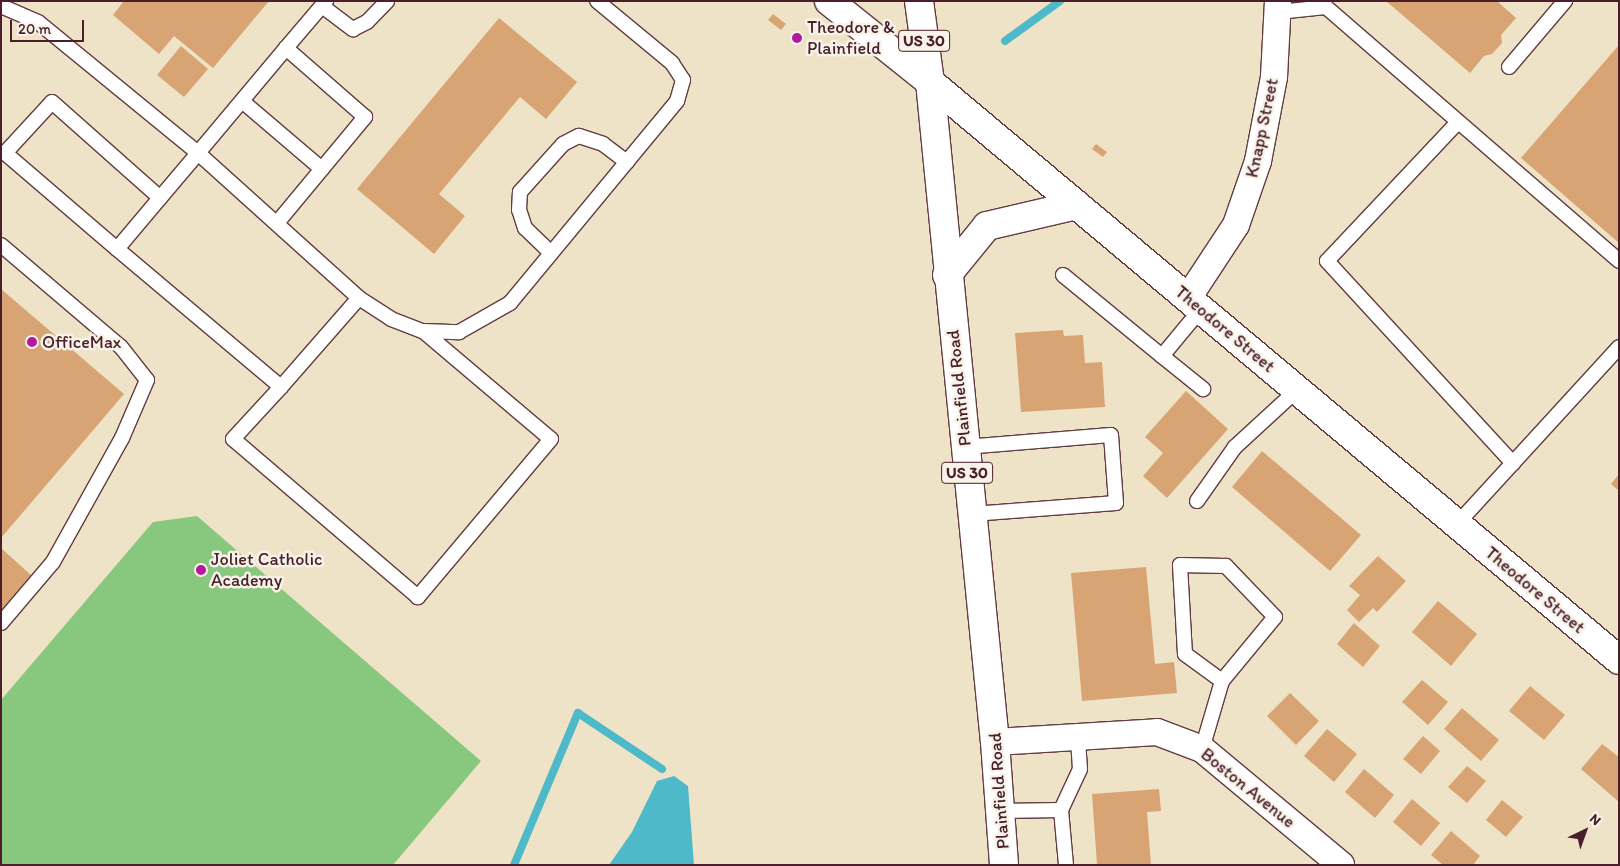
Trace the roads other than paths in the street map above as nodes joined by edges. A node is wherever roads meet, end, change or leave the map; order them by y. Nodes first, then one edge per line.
1 (387, 1) edge
2 (597, 1) edge
3 (829, 1) edge
4 (919, 1) edge
5 (1565, 1) edge
6 (324, 4) edge
7 (1, 6) edge
8 (1278, 6) edge
9 (286, 48) junction
10 (1509, 67) dead end
11 (930, 82) junction
12 (242, 101) junction
13 (1458, 122) junction
14 (198, 152) junction
15 (627, 162) junction
16 (322, 169) junction
17 (160, 198) junction
18 (1077, 205) junction
19 (277, 223) junction
20 (1, 245) edge
21 (117, 249) junction
22 (551, 253) junction
23 (1619, 261) edge
24 (947, 275) junction
25 (1063, 275) dead end
26 (359, 298) junction
27 (1194, 304) junction
28 (423, 331) junction
29 (1619, 347) edge
30 (1162, 356) junction
31 (281, 387) junction
32 (1203, 389) dead end
33 (1297, 390) junction
34 (965, 446) junction
35 (1514, 463) junction
36 (1197, 501) dead end
37 (972, 514) junction
38 (1457, 524) junction
39 (1, 622) edge
40 (1619, 660) edge
41 (1222, 681) junction
42 (1078, 737) junction
43 (995, 742) junction
44 (1202, 749) junction
45 (1062, 810) junction
46 (1000, 811) junction
47 (1004, 865) edge
48 (1066, 865) edge
49 (1341, 865) edge

1 - 6 lane
2 - 15 lane
3 - 11 main road, Theodore Street
4 - 11 main road, Plainfield Road / US 30
5 - 10 lane
6 - 9 lane
7 - 14 lane
8 - 13 lane
8 - 27 street, Knapp Street
9 - 12 lane
9 - 16 lane
11 - 18 main road, Theodore Street
11 - 24 main road, Plainfield Road / US 30
12 - 14 lane
12 - 16 lane
13 - 23 lane
13 - 35 lane
14 - 17 lane
14 - 19 lane
15 - 22 lane
15 - 22 lane
16 - 19 lane
17 - 21 lane
17 - 21 lane
18 - 24 main road
18 - 27 main road, Theodore Street
19 - 26 lane
20 - 39 lane
21 - 31 lane
22 - 28 lane
24 - 34 main road, Plainfield Road / US 30
25 - 30 lane
26 - 28 lane
26 - 31 lane
27 - 30 lane
27 - 33 main road, Theodore Street
28 - 31 lane
29 - 35 lane
30 - 32 lane
33 - 36 lane
33 - 38 main road, Theodore Street
34 - 37 main road, Plainfield Road / US 30
34 - 37 lane
35 - 38 lane
37 - 43 main road, Plainfield Road / US 30
38 - 40 main road, Theodore Street
41 - 41 lane
41 - 44 lane
42 - 43 street, Boston Avenue
42 - 44 street, Boston Avenue
42 - 45 lane
43 - 46 main road, Plainfield Road / US 30
44 - 49 street, Boston Avenue
45 - 46 lane
45 - 48 lane
46 - 47 main road, Plainfield Road / US 30

